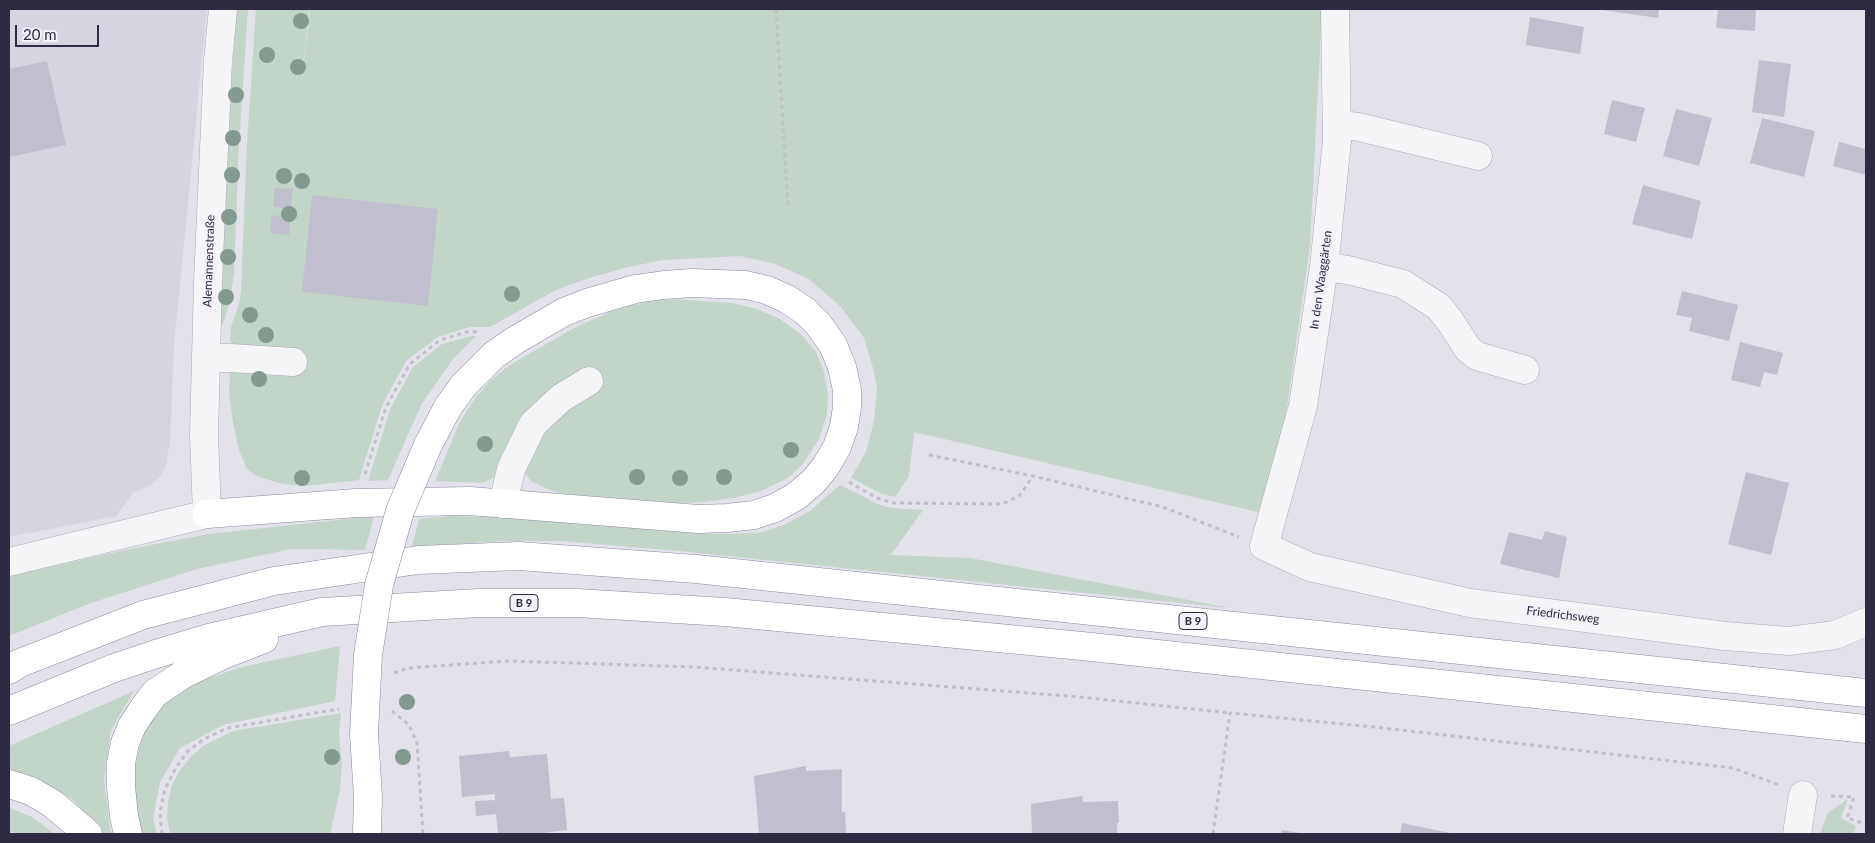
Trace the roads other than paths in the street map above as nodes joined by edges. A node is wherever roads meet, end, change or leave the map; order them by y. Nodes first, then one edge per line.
1 (223, 9) edge
2 (1335, 9) edge
3 (1337, 124) junction
4 (1478, 156) dead end
5 (1324, 267) junction
6 (207, 358) junction
7 (293, 362) dead end
8 (1525, 370) dead end
9 (588, 381) dead end
10 (502, 504) junction
11 (208, 514) junction
12 (1264, 546) joint
13 (9, 562) edge
14 (322, 612) junction
15 (1866, 622) edge
16 (9, 670) edge
17 (1866, 693) edge
18 (9, 711) edge
19 (1866, 729) edge
20 (9, 784) edge
21 (1804, 795) road end
22 (88, 834) edge
23 (128, 834) edge
24 (367, 834) edge
25 (1797, 834) edge

1 - 6 street, Alemannenstraße
2 - 3 street, In den Waaggärten
3 - 4 street
3 - 5 street, In den Waaggärten
5 - 8 street
5 - 12 street, In den Waaggärten
6 - 7 street
6 - 11 street, Alemannenstraße
9 - 10 street
10 - 11 highway
10 - 24 highway, bridge
11 - 13 street
12 - 15 street, Friedrichsweg
14 - 18 highway, B 9
14 - 19 highway, B 9
14 - 23 highway
16 - 17 highway, B 9
20 - 22 highway
21 - 25 street

